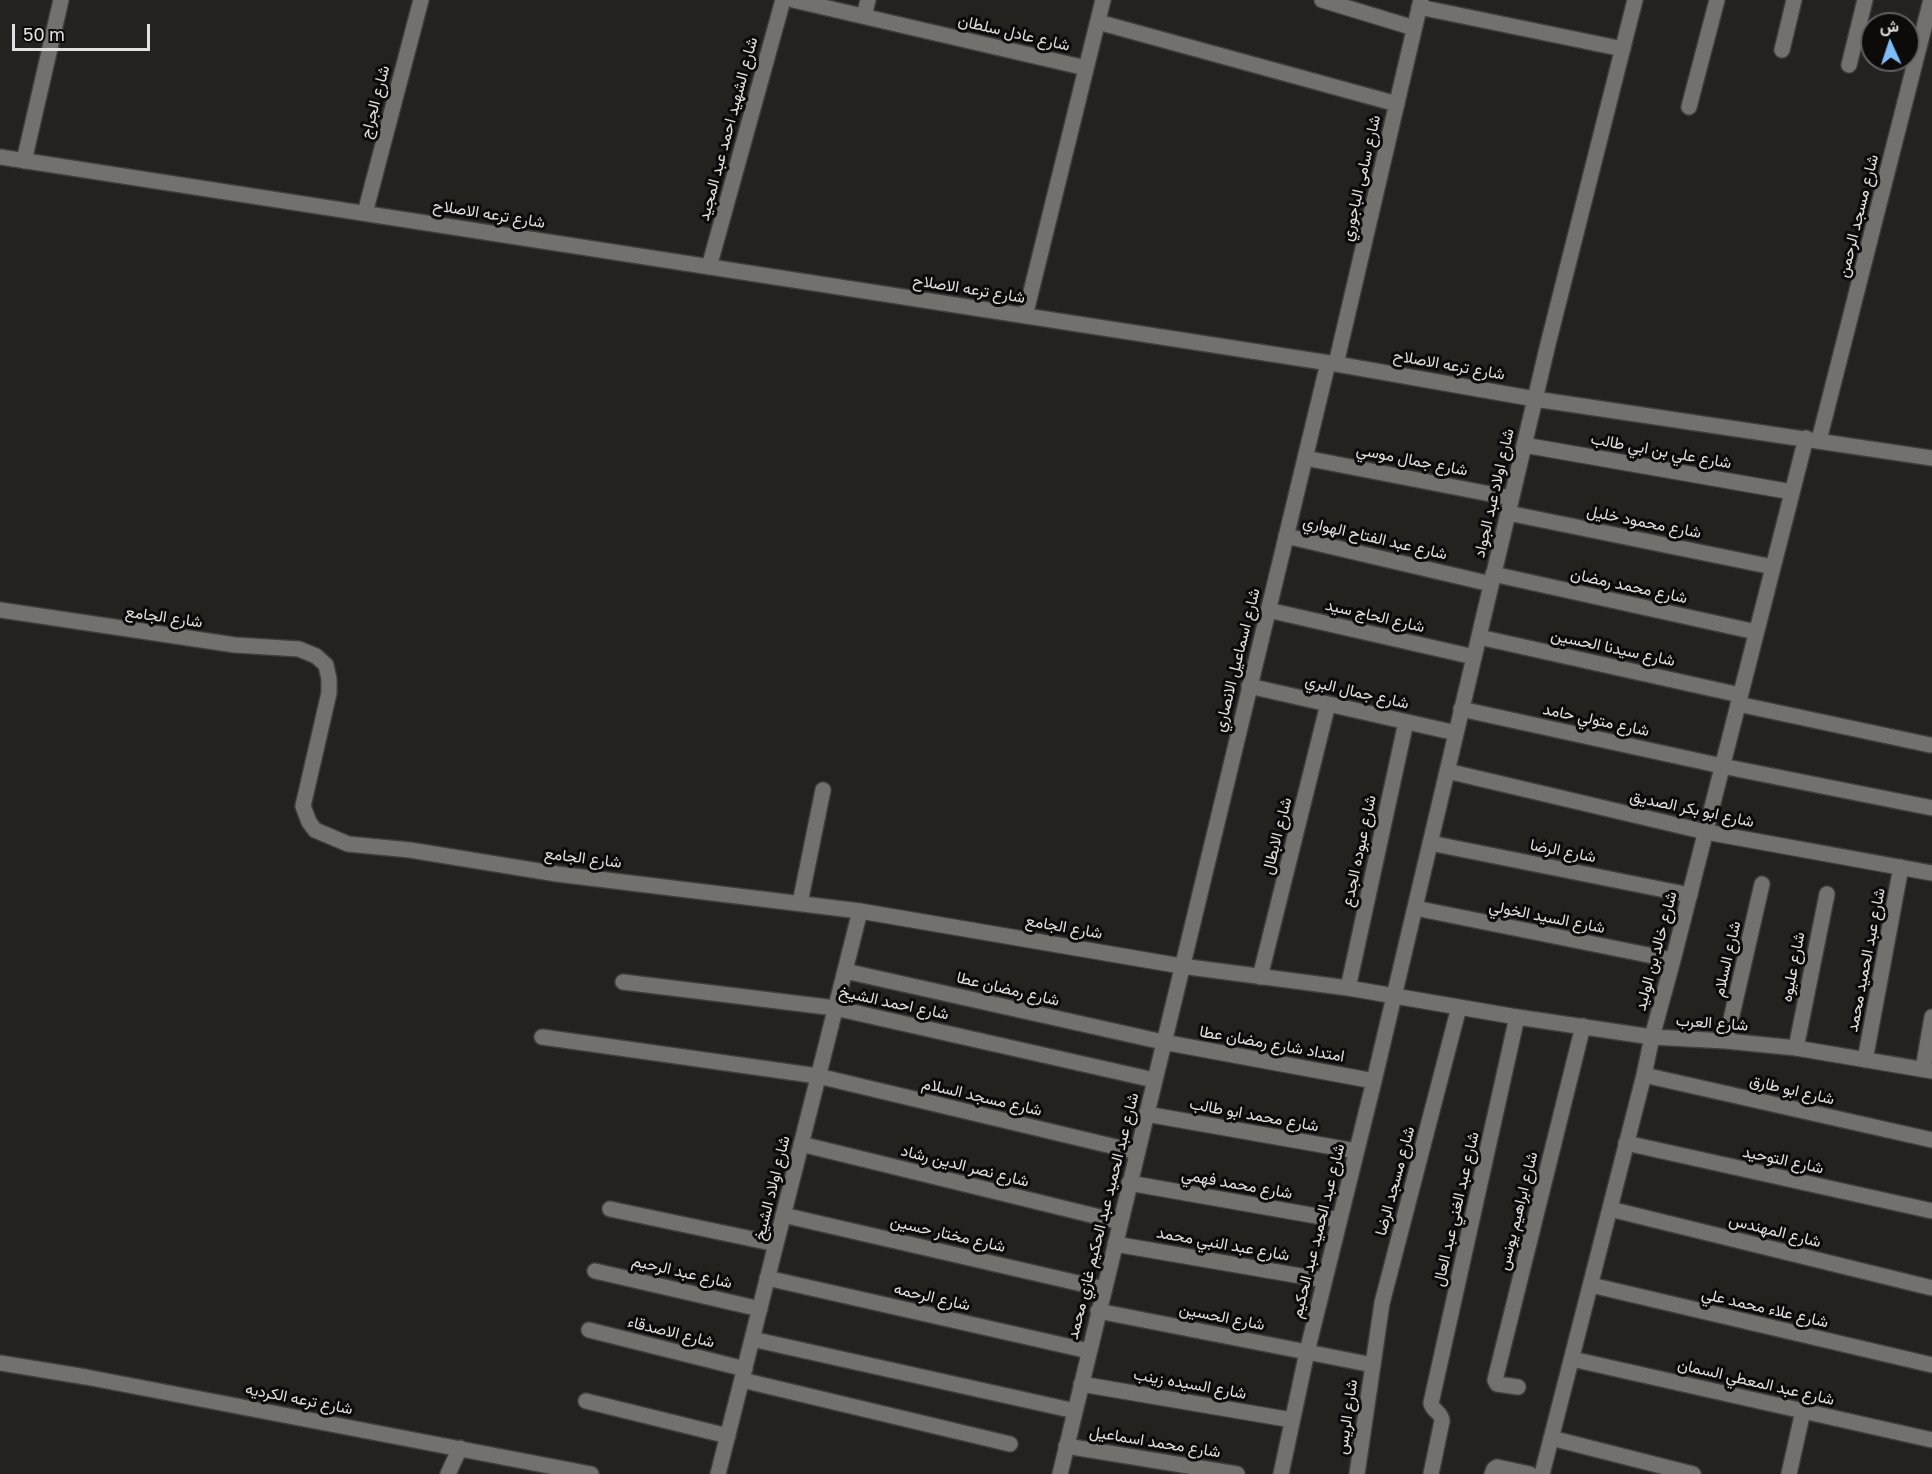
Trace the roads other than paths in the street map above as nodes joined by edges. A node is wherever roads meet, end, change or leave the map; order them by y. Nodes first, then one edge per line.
1 (61, 0) edge
2 (421, 0) edge
3 (783, 0) edge
4 (793, 0) edge
5 (868, 0) edge
6 (1103, 0) edge
7 (1322, 0) edge
8 (1635, 0) edge
9 (1717, 0) edge
10 (1794, 0) edge
11 (1865, 0) edge
12 (1931, 0) edge
13 (1420, 4) edge
14 (864, 16) junction
15 (1098, 22) junction
16 (1414, 28) junction
17 (1623, 49) junction
18 (1782, 50) dead end
19 (1849, 65) dead end
20 (1086, 68) junction
21 (1396, 104) junction
22 (1689, 107) dead end
23 (0, 158) edge
24 (24, 161) junction
25 (365, 213) junction
26 (709, 267) junction
27 (1025, 316) junction
28 (1332, 363) junction
29 (1535, 399) junction
30 (1813, 439) junction
31 (1524, 445) junction
32 (1305, 458) junction
33 (1932, 458) edge
34 (1792, 492) junction
35 (1511, 498) junction
36 (1508, 513) junction
37 (1286, 536) junction
38 (1773, 567) junction
39 (1492, 579) junction
40 (0, 610) edge
41 (1268, 610) junction
42 (1756, 632) junction
43 (1479, 637) junction
44 (1474, 657) junction
45 (1250, 686) junction
46 (1739, 699) junction
47 (1328, 704) junction
48 (1461, 708) junction
49 (1406, 722) junction
50 (1456, 733) junction
51 (1930, 745) dead end
52 (1722, 766) junction
53 (1447, 771) junction
54 (823, 790) dead end
55 (1932, 808) edge
56 (1706, 832) junction
57 (1430, 843) junction
58 (1901, 867) junction
59 (1932, 873) edge
60 (1762, 884) dead end
61 (1827, 894) dead end
62 (1690, 895) junction
63 (800, 903) junction
64 (1415, 908) junction
65 (860, 910) junction
66 (1673, 960) junction
67 (1181, 966) junction
68 (845, 971) junction
69 (1260, 977) junction
70 (623, 982) dead end
71 (1348, 988) junction
72 (1393, 997) junction
73 (1459, 1007) junction
74 (836, 1008) junction
75 (1517, 1017) junction
76 (1932, 1017) edge
77 (1583, 1026) junction
78 (542, 1037) dead end
79 (1652, 1037) junction
80 (1726, 1041) junction
81 (1163, 1042) junction
82 (1796, 1048) junction
83 (1866, 1059) junction
84 (1928, 1070) edge
85 (1644, 1075) junction
86 (818, 1076) junction
87 (1154, 1080) junction
88 (1374, 1081) junction
89 (1146, 1114) junction
90 (1932, 1140) edge
91 (1626, 1143) junction
92 (801, 1144) junction
93 (1356, 1151) junction
94 (1137, 1152) junction
95 (1129, 1183) junction
96 (610, 1209) dead end
97 (1610, 1209) junction
98 (1932, 1211) edge
99 (783, 1215) junction
100 (1339, 1220) junction
101 (1120, 1222) junction
102 (776, 1244) junction
103 (1115, 1244) junction
104 (595, 1271) dead end
105 (768, 1278) junction
106 (1324, 1280) junction
107 (1591, 1285) junction
108 (1932, 1288) edge
109 (1104, 1289) junction
110 (760, 1309) junction
111 (1098, 1311) junction
112 (589, 1330) dead end
113 (752, 1339) junction
114 (1089, 1351) junction
115 (1307, 1352) junction
116 (1572, 1359) junction
117 (0, 1363) edge
118 (1373, 1365) junction
119 (1932, 1365) edge
120 (743, 1375) junction
121 (1081, 1384) junction
122 (1518, 1387) dead end
123 (586, 1401) dead end
124 (1075, 1411) junction
125 (1803, 1411) junction
126 (1292, 1420) junction
127 (728, 1436) junction
128 (1551, 1438) junction
129 (1932, 1440) edge
130 (1010, 1444) dead end
131 (1066, 1446) junction
132 (460, 1448) junction
133 (448, 1474) edge
134 (591, 1474) edge
135 (718, 1474) edge
136 (1060, 1474) edge
137 (1237, 1474) edge
138 (1281, 1474) edge
139 (1357, 1474) edge
140 (1431, 1474) edge
141 (1492, 1474) edge
142 (1530, 1474) edge
143 (1542, 1474) edge
144 (1693, 1474) edge
145 (1789, 1474) edge

1 - 24 street
2 - 25 street, شارع الجراج
3 - 26 street, شارع الشهيد احمد عبد المجيد
4 - 14 street, شارع عادل سلطان
5 - 14 street
6 - 15 street, شارع عادل سلطان
7 - 16 street
8 - 17 street, شارع اولاد عبد الجواد
9 - 22 street
10 - 18 street
11 - 19 street
12 - 30 street, شارع مسجد الرحمن
13 - 16 street, شارع سامى الباجوري
13 - 17 street
14 - 20 street, شارع عادل سلطان
15 - 20 street, شارع عادل سلطان
15 - 21 street
16 - 21 street, شارع سامى الباجوري
17 - 29 street, شارع اولاد عبد الجواد
20 - 27 street, شارع عادل سلطان
21 - 28 street, شارع سامى الباجوري
23 - 24 street, شارع ترعه الاصلاح
24 - 25 street, شارع ترعه الاصلاح
25 - 26 street, شارع ترعه الاصلاح
26 - 27 street, شارع ترعه الاصلاح
27 - 28 street, شارع ترعه الاصلاح
28 - 29 street, شارع ترعه الاصلاح
28 - 32 street, شارع اسماعيل الانصاري
29 - 30 street, شارع ترعه الاصلاح
29 - 31 street, شارع اولاد عبد الجواد
30 - 33 street, شارع ترعه الاصلاح
30 - 34 street, شارع خالد بن الوليد
31 - 34 street, شارع علي بن ابي طالب
31 - 35 street, شارع اولاد عبد الجواد
32 - 35 street, شارع جمال موسي
32 - 37 street, شارع اسماعيل الانصاري
34 - 38 street, شارع خالد بن الوليد
35 - 36 street, شارع اولاد عبد الجواد
36 - 38 street, شارع محمود خليل
36 - 39 street, شارع اولاد عبد الجواد
37 - 39 street, شارع عبد الفتاح الهواري
37 - 41 street, شارع اسماعيل الانصاري
38 - 42 street, شارع خالد بن الوليد
39 - 42 street, شارع محمد رمضان
39 - 43 street, شارع اولاد عبد الجواد
40 - 63 street, شارع الجامع
41 - 44 street, شارع الحاج سيد
41 - 45 street, شارع اسماعيل الانصاري
42 - 46 street, شارع خالد بن الوليد
43 - 44 street, شارع اولاد عبد الجواد
43 - 46 street, شارع سيدنا الحسين
44 - 48 street, شارع اولاد عبد الجواد
45 - 47 street, شارع جمال البري
45 - 67 street, شارع اسماعيل الانصاري
46 - 51 street, شارع سيدنا الحسين
46 - 52 street, شارع خالد بن الوليد
47 - 49 street, شارع جمال البري
47 - 69 street, شارع الابطال
48 - 50 street, شارع اولاد عبد الجواد
48 - 52 street, شارع متولي حامد
49 - 50 street, شارع جمال البري
49 - 71 street, شارع عبوده الجدع
50 - 53 street, شارع اولاد عبد الجواد
52 - 55 street, شارع متولي حامد
52 - 56 street, شارع خالد بن الوليد
53 - 56 street, شارع ابو بكر الصديق
53 - 57 street, شارع اولاد عبد الجواد
54 - 63 street
56 - 58 street, شارع ابو بكر الصديق
56 - 62 street, شارع خالد بن الوليد
57 - 62 street, شارع الرضا
57 - 64 street, شارع اولاد عبد الجواد
58 - 59 street, شارع ابو بكر الصديق
58 - 83 street, شارع عبد الحميد محمد
60 - 80 street, شارع السلام
61 - 82 street, شارع عليوه
62 - 66 street, شارع خالد بن الوليد
63 - 65 street, شارع الجامع
64 - 66 street, شارع السيد الخولي
64 - 72 street, شارع اولاد عبد الجواد
65 - 67 street, شارع الجامع
65 - 68 street, شارع اولاد الشيخ
66 - 79 street, شارع خالد بن الوليد
67 - 69 street, شارع الجامع
67 - 81 street, شارع عبد الحميد عبد الحكيم غازي محمد
68 - 74 street, شارع اولاد الشيخ
68 - 81 street, شارع رمضان عطا
69 - 71 street, شارع الجامع
70 - 74 street, شارع احمد الشيخ
71 - 72 street, شارع العرب
72 - 73 street, شارع العرب
72 - 88 street, شارع عبد الحميد عبد الحكيم
73 - 75 street, شارع العرب
73 - 118 street, شارع مسجد الرضا
74 - 86 street, شارع اولاد الشيخ
74 - 87 street, شارع احمد الشيخ
75 - 77 street, شارع العرب
75 - 140 street, شارع عبد الغني عبد العال
76 - 84 street
77 - 79 street, شارع العرب
77 - 122 street, شارع ابراهيم يونس
78 - 86 street, شارع مسجد السلام
79 - 80 street, شارع العرب
79 - 85 street, شارع خالد بن الوليد
80 - 82 street, شارع العرب
81 - 87 street, شارع عبد الحميد عبد الحكيم غازي محمد
81 - 88 street, امتداد شارع رمضان عطا
82 - 83 street, شارع العرب
83 - 84 street, شارع العرب
85 - 90 street, شارع ابو طارق
85 - 91 street, شارع خالد بن الوليد
86 - 92 street, شارع اولاد الشيخ
86 - 94 street, شارع مسجد السلام
87 - 89 street, شارع عبد الحميد عبد الحكيم غازي محمد
88 - 93 street, شارع عبد الحميد عبد الحكيم
89 - 93 street, شارع محمد ابو طالب
89 - 94 street, شارع عبد الحميد عبد الحكيم غازي محمد
91 - 97 street, شارع خالد بن الوليد
91 - 98 street, شارع التوحيد
92 - 99 street, شارع اولاد الشيخ
92 - 101 street, شارع نصر الدين رشاد
93 - 100 street, شارع عبد الحميد عبد الحكيم
94 - 95 street, شارع عبد الحميد عبد الحكيم غازي محمد
95 - 100 street, شارع محمد فهمي
95 - 101 street, شارع عبد الحميد عبد الحكيم غازي محمد
96 - 102 street
97 - 107 street, شارع خالد بن الوليد
97 - 108 street, شارع المهندس
99 - 102 street, شارع اولاد الشيخ
99 - 109 street, شارع مختار حسين
100 - 106 street, شارع عبد الحميد عبد الحكيم
101 - 103 street, شارع عبد الحميد عبد الحكيم غازي محمد
102 - 105 street, شارع اولاد الشيخ
103 - 106 street, شارع عبد النبي محمد
103 - 109 street, شارع عبد الحميد عبد الحكيم غازي محمد
104 - 110 street, شارع عبد الرحيم
105 - 110 street, شارع اولاد الشيخ
105 - 114 street, شارع الرحمه
106 - 115 street, شارع عبد الحميد عبد الحكيم
107 - 116 street, شارع خالد بن الوليد
107 - 119 street, شارع علاء محمد علي
109 - 111 street, شارع عبد الحميد عبد الحكيم غازي محمد
110 - 113 street, شارع اولاد الشيخ
111 - 114 street, شارع عبد الحميد عبد الحكيم غازي محمد
111 - 115 street, شارع الحسين
112 - 120 street, شارع الاصدقاء
113 - 120 street, شارع اولاد الشيخ
113 - 124 street
114 - 121 street, شارع عبد الحميد عبد الحكيم غازي محمد
115 - 118 street, شارع الحسين
115 - 126 street, شارع عبد الحميد عبد الحكيم
116 - 125 street, شارع عبد المعطي السمان
116 - 128 street, شارع خالد بن الوليد
117 - 132 street, شارع ترعه الكرديه
118 - 139 street, شارع الريس
120 - 127 street, شارع اولاد الشيخ
120 - 130 street, شارع الاصدقاء
121 - 124 street, شارع عبد الحميد عبد الحكيم غازي محمد
121 - 126 street, شارع السيده زينب
123 - 127 street
124 - 131 street, شارع عبد الحميد عبد الحكيم غازي محمد
125 - 129 street, شارع عبد المعطي السمان
125 - 145 street
126 - 138 street, شارع عبد الحميد عبد الحكيم
127 - 135 street, شارع اولاد الشيخ
128 - 143 street, شارع خالد بن الوليد
128 - 144 street
131 - 136 street, شارع عبد الحميد عبد الحكيم غازي محمد
131 - 137 street, شارع محمد اسماعيل
132 - 133 street
132 - 134 street, شارع ترعه الكرديه
141 - 142 street

